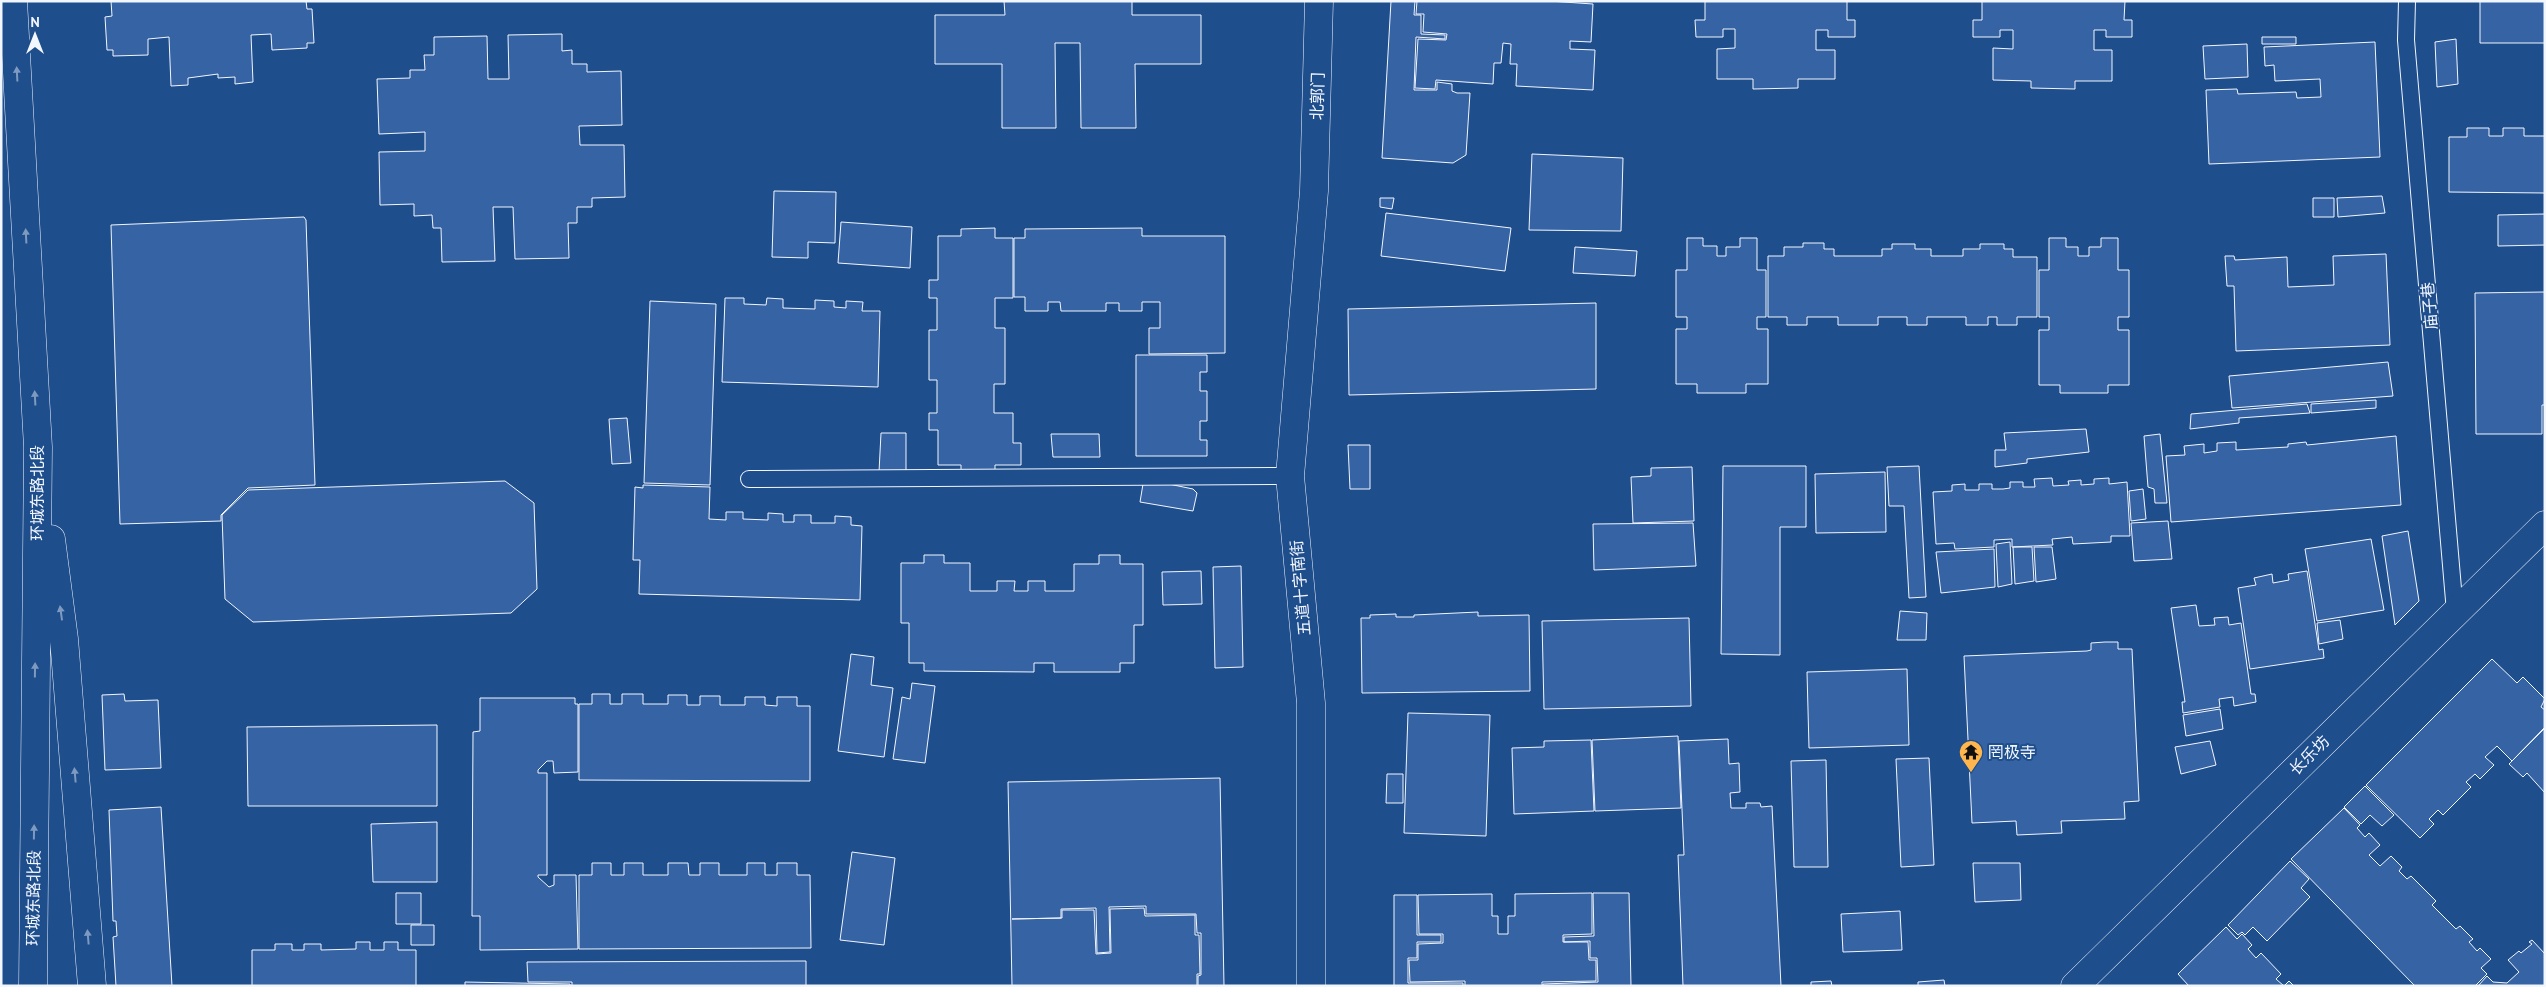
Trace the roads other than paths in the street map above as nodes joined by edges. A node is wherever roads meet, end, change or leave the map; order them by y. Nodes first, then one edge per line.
1 (13, 1) edge
2 (1319, 1) edge
3 (2407, 1) edge
4 (1314, 191) joint
5 (38, 447) junction
6 (1290, 476) junction
7 (749, 479) dead end
8 (2545, 525) edge
9 (2454, 612) junction
10 (33, 986) edge
11 (92, 986) edge
12 (1311, 986) edge
13 (2075, 986) edge

5 -> 1 street, 环城东路北段
2 - 4 street, 北郭门
3 - 9 lane, 庙子巷
4 - 6 street, 五道十字南街
10 -> 5 street, 环城东路北段
11 -> 5 street
6 - 7 lane
6 - 12 street, 五道十字南街
8 - 9 street, 长乐坊
9 - 13 street, 长乐坊

